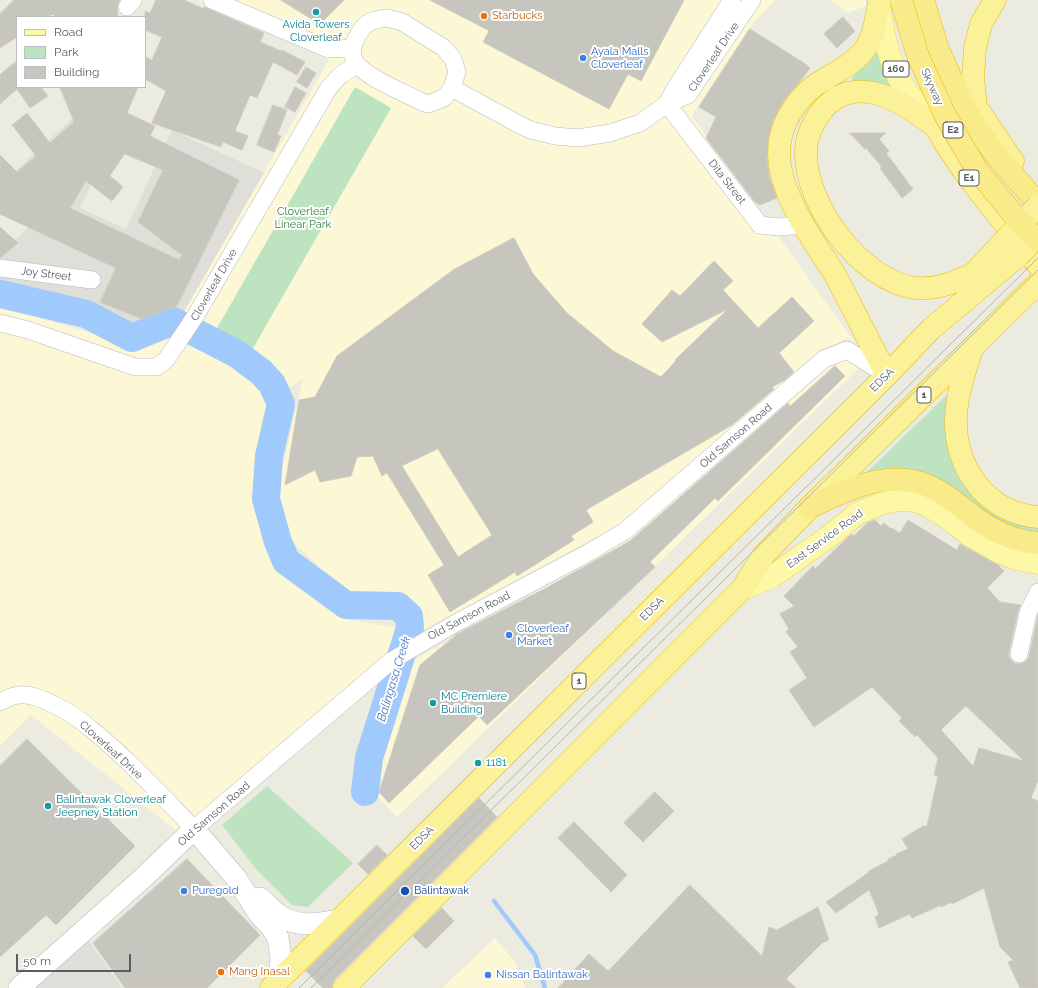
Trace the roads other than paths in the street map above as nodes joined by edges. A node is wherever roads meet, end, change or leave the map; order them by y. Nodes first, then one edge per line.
1 (212, 0) edge
2 (732, 0) edge
3 (752, 0) edge
4 (901, 0) edge
5 (923, 0) edge
6 (933, 0) edge
7 (995, 0) edge
8 (882, 2) edge
9 (352, 48) junction
10 (357, 66) junction
11 (452, 88) junction
12 (667, 104) junction
13 (976, 107) junction
14 (934, 126) junction
15 (1038, 192) edge
16 (1038, 205) edge
17 (803, 225) junction
18 (1038, 236) edge
19 (1038, 241) edge
20 (1016, 244) edge
21 (1038, 265) edge
22 (0, 268) edge
23 (973, 274) junction
24 (92, 280) dead end
25 (1038, 283) edge
26 (0, 323) edge
27 (931, 329) junction
28 (972, 348) junction
29 (887, 375) junction
30 (810, 507) junction
31 (1038, 517) edge
32 (1038, 543) edge
33 (1038, 563) edge
34 (742, 589) junction
35 (1038, 592) edge
36 (1033, 617) edge
37 (1019, 654) dead end
38 (0, 702) edge
39 (194, 829) junction
40 (236, 878) junction
41 (339, 920) junction
42 (275, 984) edge
43 (19, 988) edge
44 (344, 988) edge

1 - 9 street
2 - 12 street, Cloverleaf Drive
3 - 12 street, Cloverleaf Drive
4 - 19 highway, Skyway / E2, bridge
5 - 16 highway, Skyway / E2
6 - 13 main road
7 - 13 highway
8 - 14 main road, 160
8 - 14 main road, 160
8 - 17 highway
9 - 10 street
9 - 11 street
10 - 11 street
10 - 26 street, Cloverleaf Drive
11 - 12 street, Cloverleaf Drive
12 - 17 street, Dita Street
13 - 15 highway
14 - 20 highway, E1
14 - 23 highway
16 - 20 highway, bridge
17 - 29 highway
18 - 20 highway, EDSA / 1, bridge
20 - 21 highway, E1
20 - 23 highway
20 - 27 highway, EDSA / 1
22 - 24 street, Joy Street
23 - 27 highway
25 - 28 highway, 1
27 - 29 highway, EDSA / 1
28 - 30 highway, 1
28 - 31 highway
29 - 39 street, Old Samson Road
29 - 41 highway, EDSA / 1
30 - 32 highway
30 - 34 highway, 1
33 - 34 main road, East Service Road
34 - 44 highway, 1
35 - 36 street
36 - 37 street
38 - 39 street, Cloverleaf Drive
39 - 40 street, Cloverleaf Drive
39 - 43 street, Old Samson Road
40 - 41 street, Cloverleaf Drive
40 - 42 street, Cloverleaf Drive
41 - 42 highway, EDSA / 1

